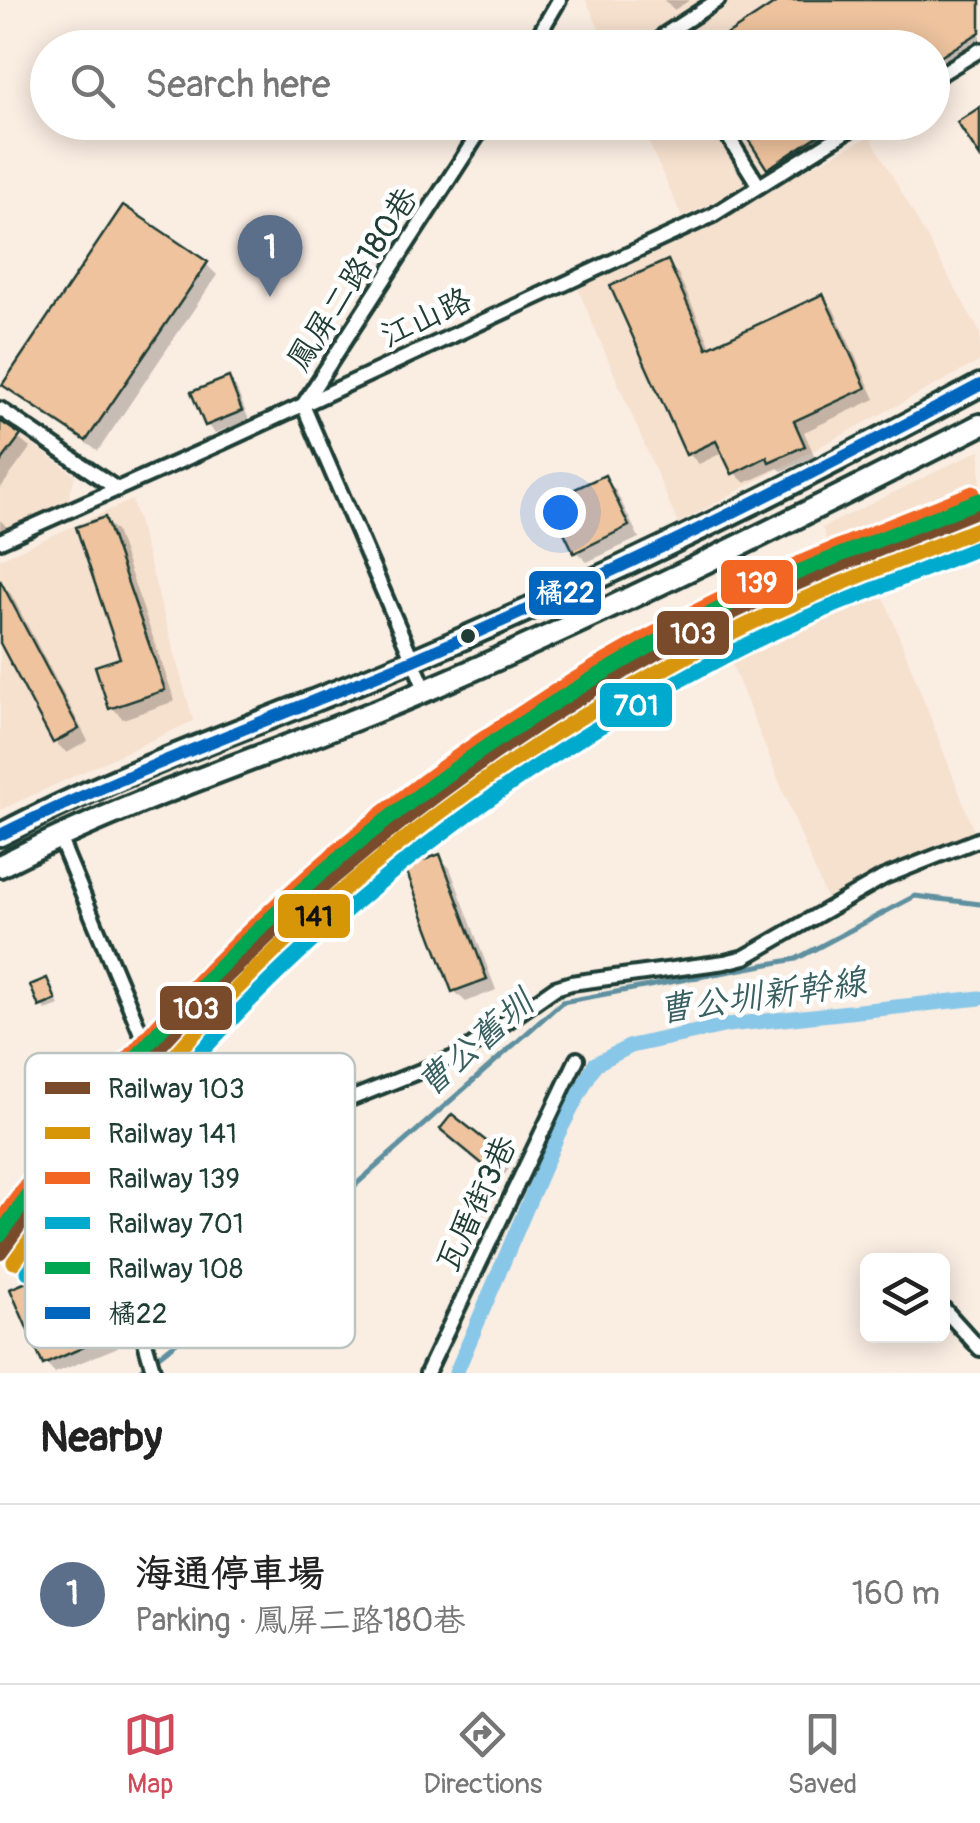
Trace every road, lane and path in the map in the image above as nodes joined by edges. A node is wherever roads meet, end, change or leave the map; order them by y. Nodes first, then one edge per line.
1 (560, 0) edge
2 (718, 0) edge
3 (542, 30) edge
4 (672, 30) edge
5 (980, 50) edge
6 (950, 68) edge
7 (474, 140) edge
8 (730, 140) edge
9 (833, 140) edge
10 (759, 186) junction
11 (980, 385) edge
12 (303, 405) junction
13 (0, 410) edge
14 (980, 425) edge
15 (812, 471) junction
16 (117, 489) junction
17 (826, 504) junction
18 (0, 541) edge
19 (414, 660) junction
20 (426, 691) junction
21 (0, 835) edge
22 (59, 838) junction
23 (980, 839) edge
24 (0, 866) edge
25 (145, 1043) tunnel mouth
26 (577, 1059) dead end
27 (355, 1098) edge
28 (950, 1316) edge
29 (980, 1349) edge
30 (427, 1373) edge

1 - 3 street
2 - 4 street
5 - 6 street
7 - 12 street, 鳳屏二路180巷
8 - 10 street
9 - 10 street, 江山路
10 - 12 street, 江山路
11 - 15 main road
12 - 16 street, 江山路
12 - 19 street, 鳳屏二路180巷
13 - 16 street
14 - 17 main road
15 - 17 main road
15 - 19 main road
16 - 18 street, 江山路
17 - 20 main road
19 - 20 street, 鳳屏二路180巷
19 - 21 main road
20 - 22 main road
22 - 24 main road
22 - 25 street
23 - 27 street
26 - 30 street, 瓦厝街3巷
28 - 29 street

